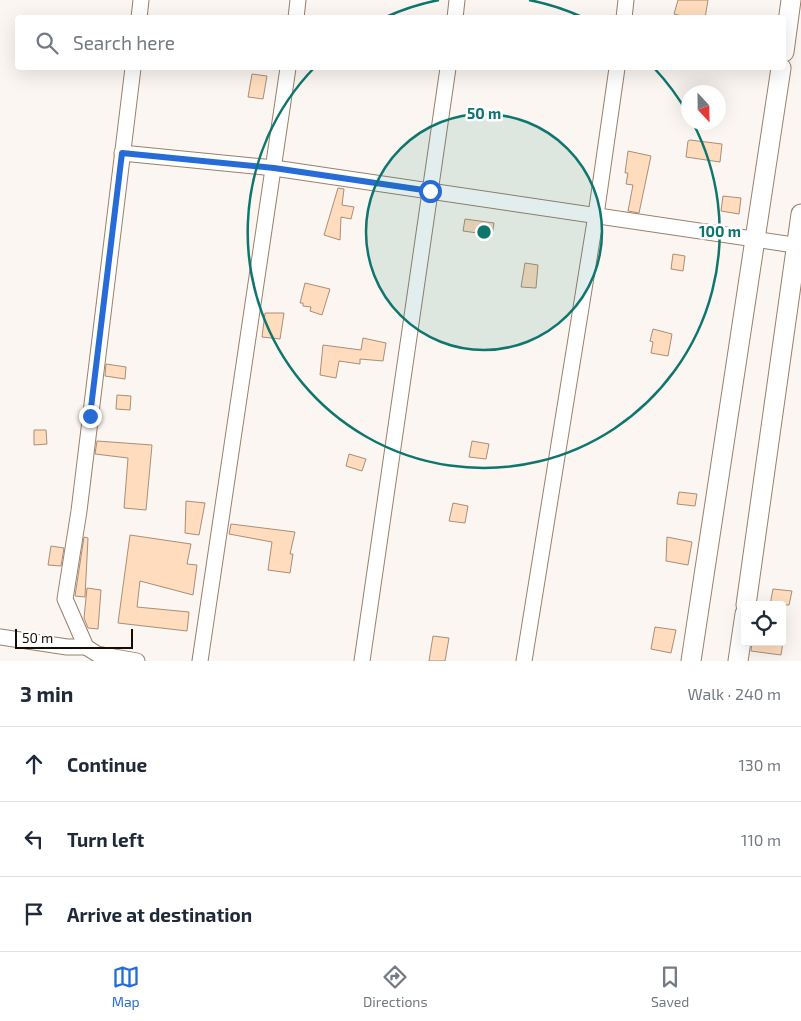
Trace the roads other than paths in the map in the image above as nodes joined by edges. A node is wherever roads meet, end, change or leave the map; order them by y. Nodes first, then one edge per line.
1 (141, 0) edge
2 (298, 0) edge
3 (457, 0) edge
4 (626, 0) edge
5 (791, 0) edge
6 (139, 15) edge
7 (296, 15) edge
8 (455, 15) edge
9 (624, 15) edge
10 (786, 37) edge
11 (133, 70) edge
12 (288, 70) edge
13 (448, 70) edge
14 (616, 70) edge
15 (781, 70) edge
16 (122, 153) junction
17 (274, 168) junction
18 (430, 191) junction
19 (801, 214) edge
20 (596, 215) junction
21 (756, 239) junction
22 (799, 245) edge
23 (747, 601) edge
24 (0, 637) edge
25 (741, 641) edge
26 (86, 647) junction
27 (137, 661) edge
28 (200, 661) edge
29 (362, 661) edge
30 (524, 661) edge
31 (691, 661) edge
32 (738, 661) edge

1 - 6 street
2 - 7 street
3 - 8 street
4 - 9 street
5 - 10 street
11 - 16 street
12 - 17 street
13 - 18 street
14 - 20 street
15 - 21 street
16 - 17 street
16 - 26 street
17 - 18 street
17 - 28 street
18 - 20 street
18 - 29 street
19 - 22 street
20 - 21 street
20 - 30 street
21 - 22 street
21 - 31 street
22 - 23 street
24 - 26 street
25 - 32 street
26 - 27 street

